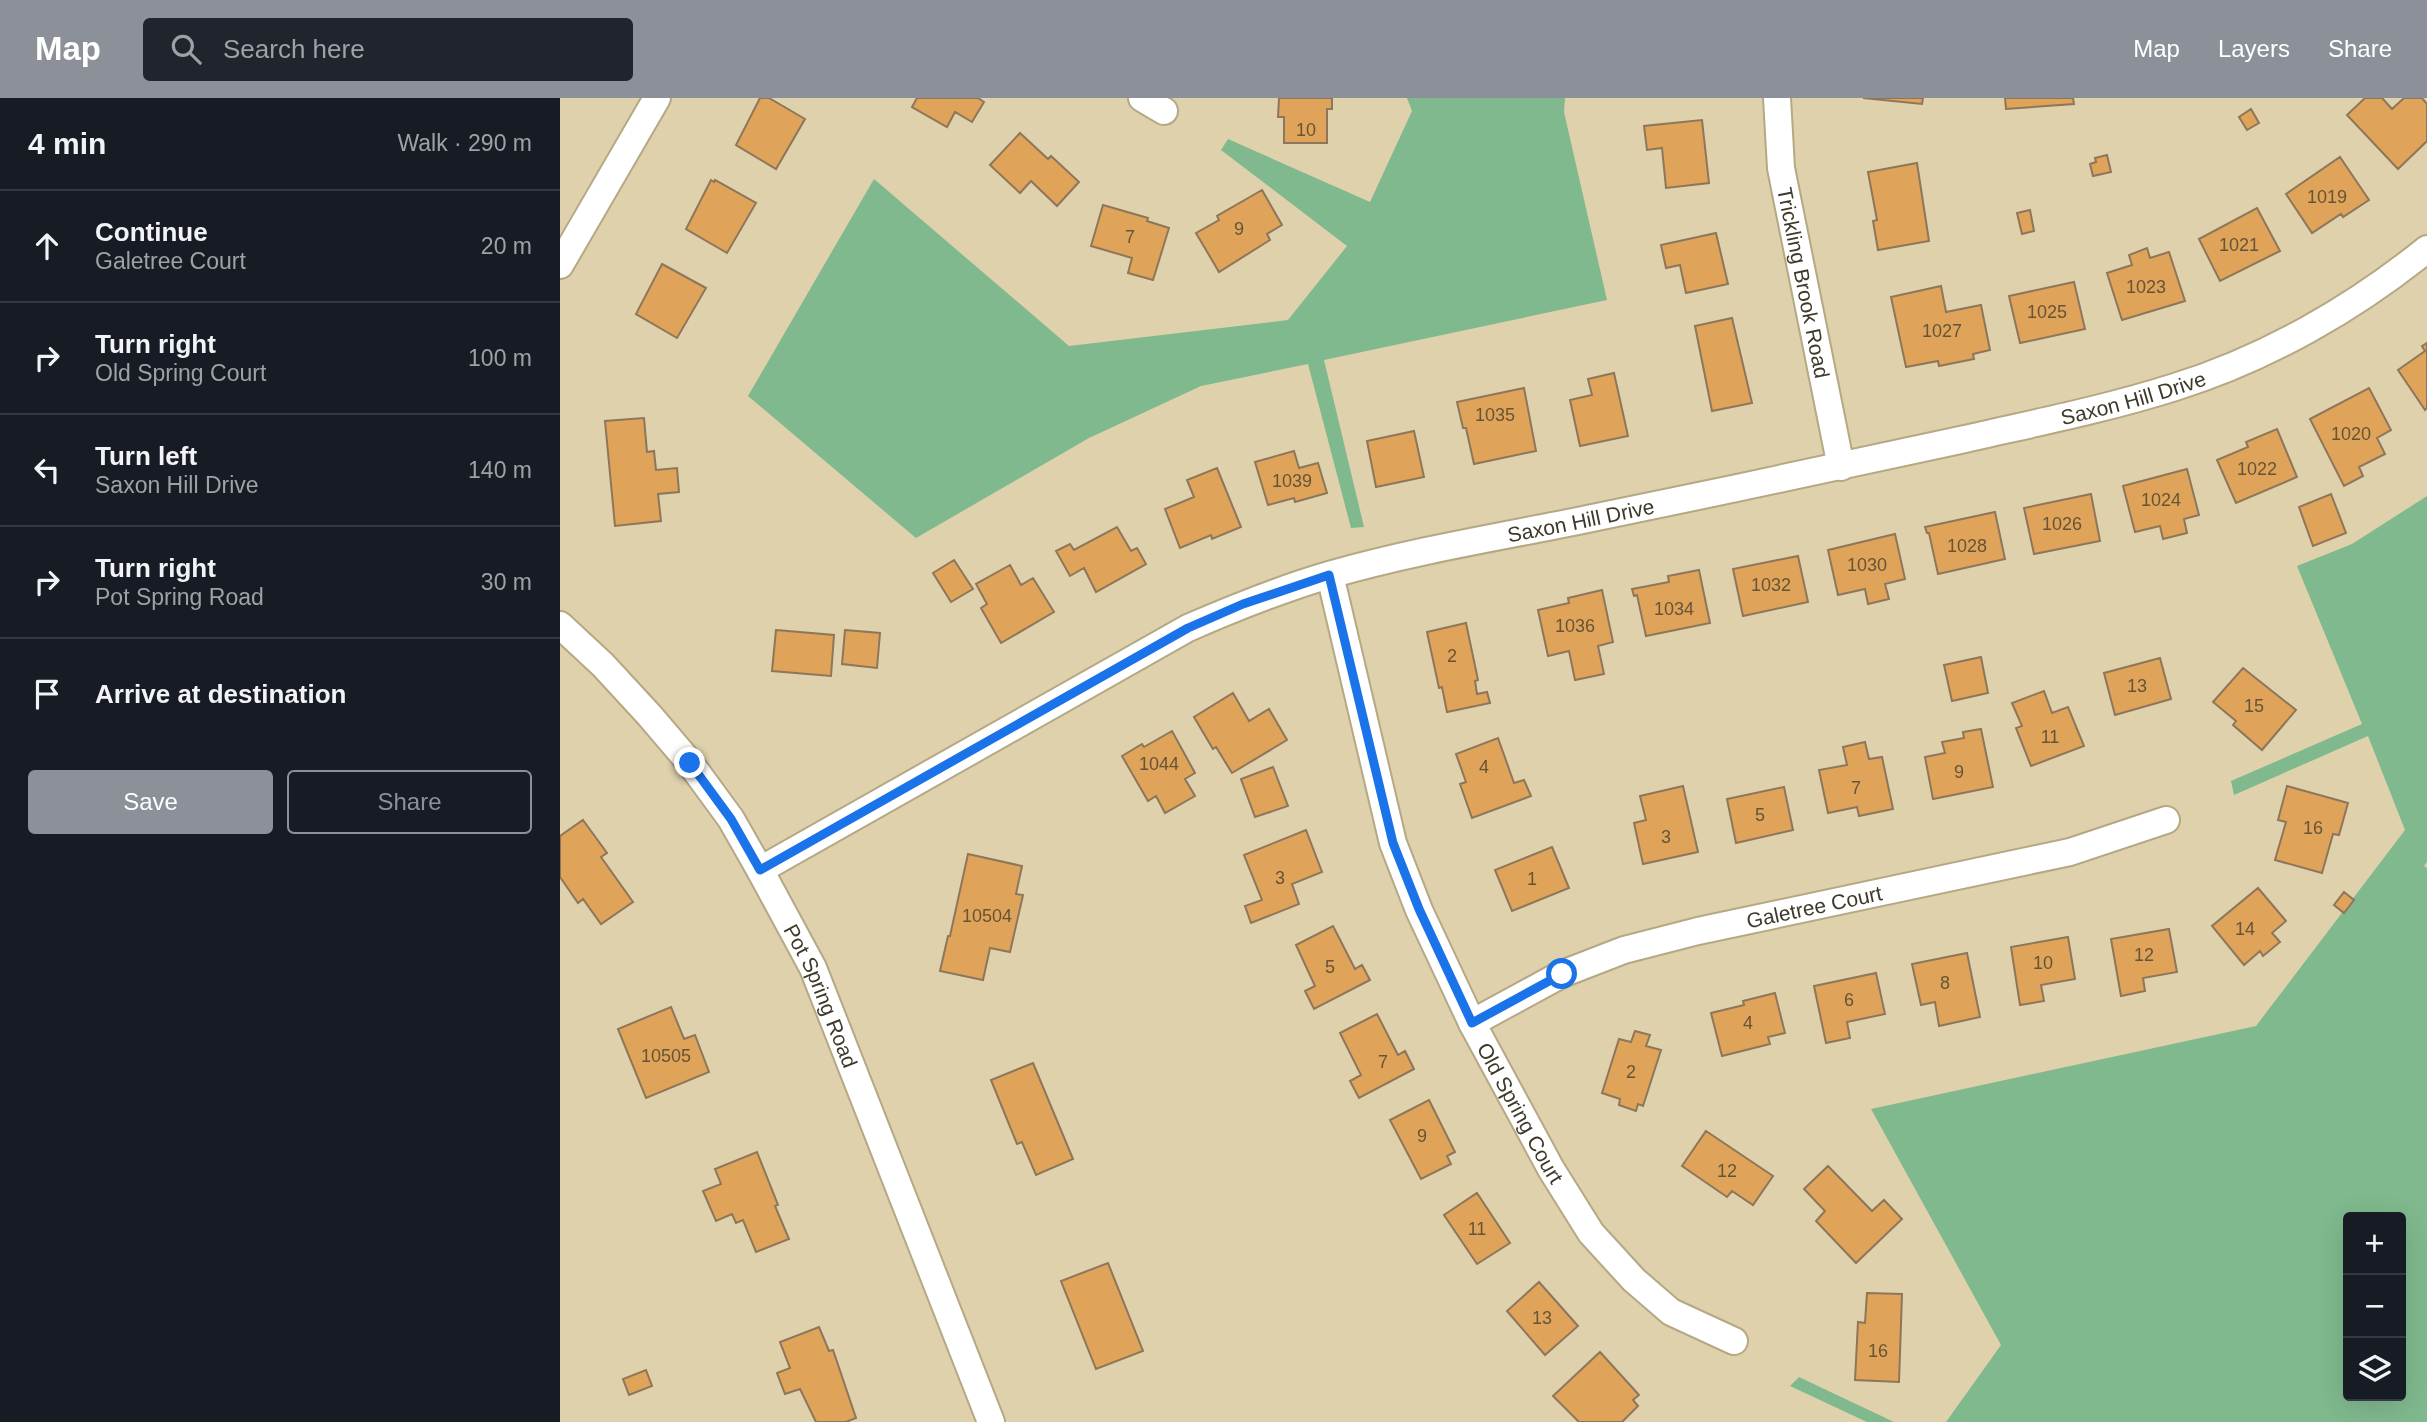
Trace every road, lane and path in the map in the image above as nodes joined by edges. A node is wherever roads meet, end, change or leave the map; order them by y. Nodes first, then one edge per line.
1 (657, 98) edge
2 (1777, 98) edge
3 (2427, 249) edge
4 (560, 265) edge
5 (1840, 467) junction
6 (1329, 575) junction
7 (560, 625) edge
8 (2166, 820) dead end
9 (760, 870) junction
10 (1472, 1023) junction
11 (1734, 1340) dead end
12 (991, 1422) edge

1 - 4 street
2 - 5 street, Trickling Brook Road
3 - 5 street, Saxon Hill Drive
5 - 6 street, Saxon Hill Drive
6 - 9 street, Saxon Hill Drive
6 - 10 street, Old Spring Court
7 - 9 street, Pot Spring Road
8 - 10 street, Galetree Court
9 - 12 street, Pot Spring Road
10 - 11 street, Old Spring Court

